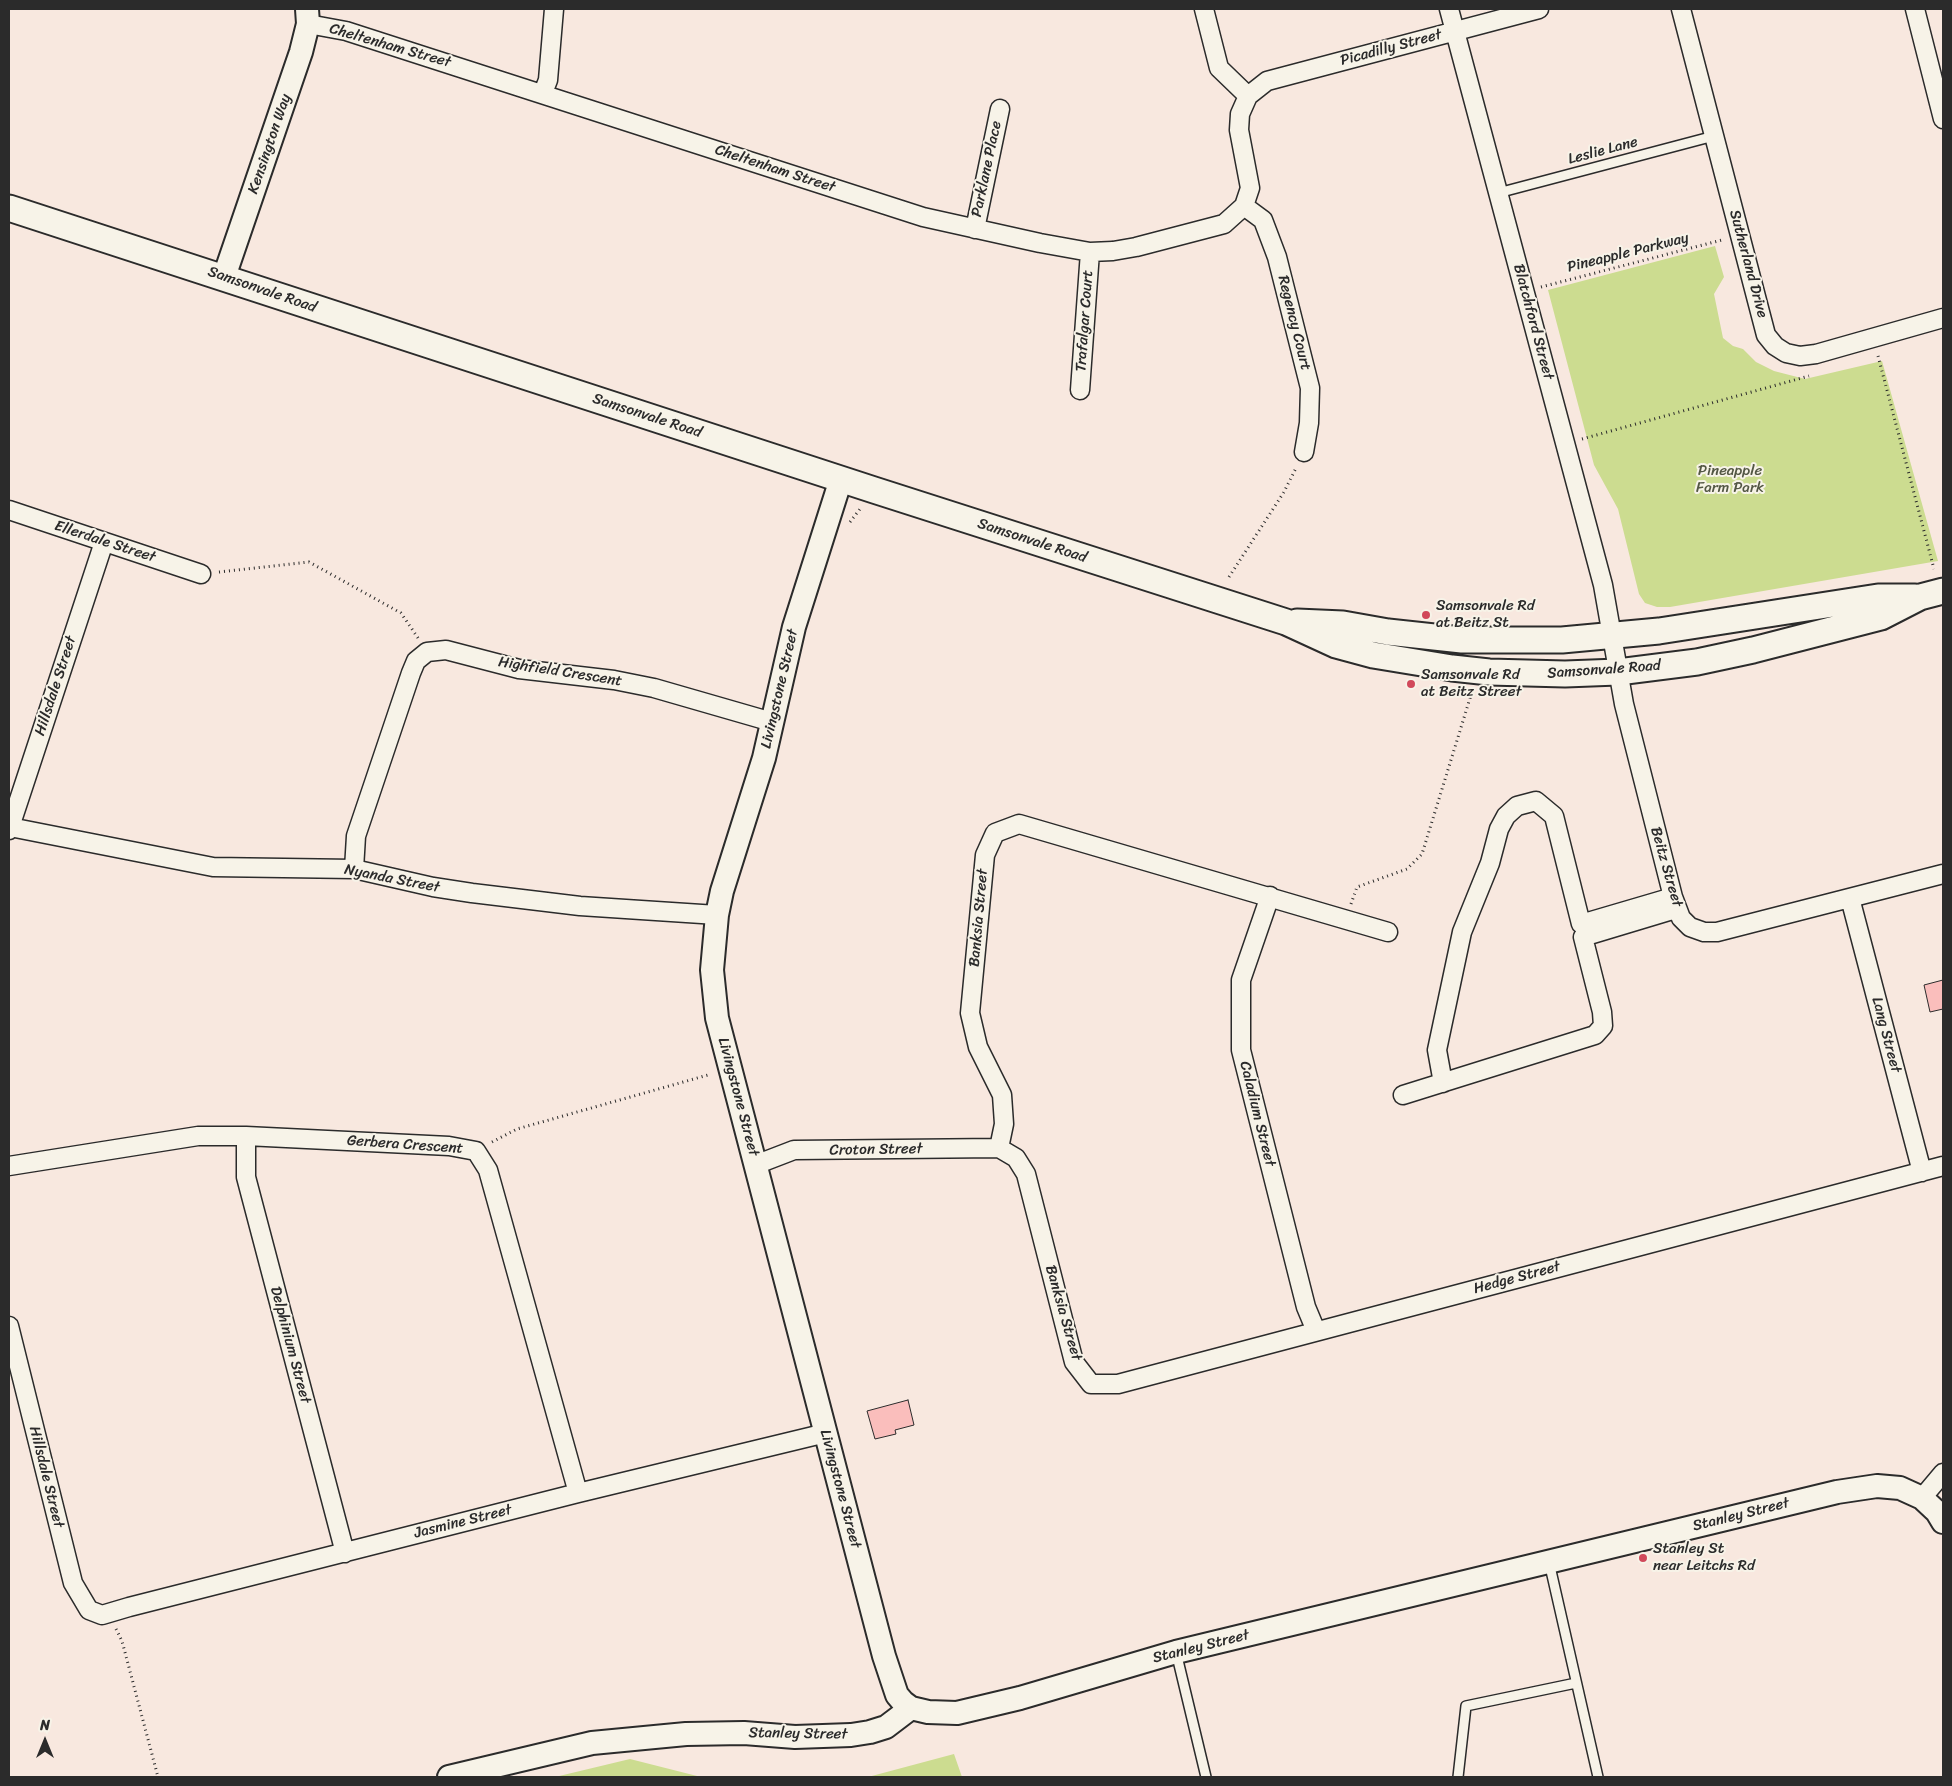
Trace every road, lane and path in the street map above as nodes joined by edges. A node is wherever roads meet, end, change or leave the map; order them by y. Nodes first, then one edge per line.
1 (554, 9) edge
2 (1204, 9) edge
3 (1449, 9) edge
4 (1539, 9) edge
5 (1681, 9) edge
6 (1915, 9) edge
7 (308, 16) edge
8 (1455, 31) junction
9 (543, 93) junction
10 (1248, 96) junction
11 (1000, 110) dead end
12 (1943, 119) edge
13 (1714, 136) junction
14 (1498, 193) junction
15 (1244, 206) junction
16 (9, 208) edge
17 (975, 228) junction
18 (1722, 240) dead end
19 (1090, 252) junction
20 (224, 277) junction
21 (1540, 287) dead end
22 (1943, 318) edge
23 (1878, 356) dead end
24 (1809, 376) dead end
25 (1080, 390) dead end
26 (1582, 439) dead end
27 (1304, 452) joint
28 (841, 479) junction
29 (9, 510) edge
30 (104, 542) junction
31 (201, 574) joint
32 (1229, 577) dead end
33 (1932, 586) edge
34 (1286, 622) junction
35 (1612, 636) junction
36 (427, 652) junction
37 (1618, 672) junction
38 (1471, 695) dead end
39 (772, 722) junction
40 (9, 828) edge
41 (354, 869) junction
42 (1943, 874) edge
43 (1270, 896) junction
44 (1850, 898) junction
45 (1675, 903) junction
46 (717, 914) junction
47 (1346, 919) junction
48 (1388, 932) dead end
49 (708, 1075) dead end
50 (1442, 1083) junction
51 (1403, 1095) dead end
52 (246, 1136) junction
53 (999, 1148) junction
54 (476, 1151) junction
55 (756, 1165) junction
56 (9, 1166) edge
57 (1943, 1166) edge
58 (1922, 1172) junction
59 (9, 1326) edge
60 (1316, 1331) junction
61 (1091, 1384) joint
62 (826, 1433) junction
63 (1943, 1473) edge
64 (578, 1493) junction
65 (1922, 1498) junction
66 (1943, 1522) edge
67 (345, 1553) junction
68 (1549, 1562) junction
69 (102, 1615) joint
70 (115, 1628) dead end
71 (1176, 1652) junction
72 (1576, 1683) junction
73 (911, 1708) junction
74 (158, 1777) edge
75 (449, 1777) edge
76 (1206, 1777) edge
77 (1458, 1777) edge
78 (1598, 1777) edge

1 - 9 street
2 - 10 street
3 - 8 street, Blatchford Street
4 - 8 street, Picadilly Street
5 - 13 street, Sutherland Drive
6 - 12 street
7 - 9 street, Cheltenham Street
7 - 20 street, Kensington Way
8 - 10 street, Picadilly Street
8 - 14 street, Blatchford Street
9 - 17 street, Cheltenham Street
10 - 15 street
11 - 17 street, Parklane Place
13 - 14 lane, Leslie Lane
13 - 22 street, Sutherland Drive
14 - 35 street, Blatchford Street
15 - 19 street, Cheltenham Street
15 - 27 street, Regency Court
16 - 20 main road, Samsonvale Road
17 - 19 street, Cheltenham Street
18 - 21 path, Pineapple Parkway
19 - 25 street, Trafalgar Court
20 - 28 main road, Samsonvale Road
23 - 33 path
24 - 26 path
27 - 32 path
28 - 34 main road, Samsonvale Road
28 - 39 street, Livingstone Street
29 - 30 street, Ellerdale Street
30 - 31 street, Ellerdale Street
30 - 40 street, Hillsdale Street
31 - 36 path
33 - 35 main road, Samsonvale Road
33 - 37 main road, Samsonvale Road
34 - 35 main road, Samsonvale Road
34 - 37 main road, Samsonvale Road
35 - 37 street, Beitz Street
36 - 39 street, Highfield Crescent
36 - 41 street
37 - 45 street, Beitz Street
38 - 47 path
39 - 46 street, Livingstone Street
40 - 41 street, Nyanda Street
41 - 46 street, Nyanda Street
42 - 44 street, Beitz Street
43 - 47 street, Banksia Street
43 - 53 street, Banksia Street
43 - 60 street, Caladium Street
44 - 45 street, Beitz Street
44 - 58 street, Lang Street
45 - 50 street
45 - 50 street
46 - 55 street, Livingstone Street
47 - 48 street, Banksia Street
49 - 54 path
50 - 51 street
52 - 54 street, Gerbera Crescent
52 - 56 street, Gerbera Crescent
52 - 67 street, Delphinium Street
53 - 55 street, Croton Street
53 - 61 street, Banksia Street
54 - 64 street, Gerbera Crescent
55 - 62 street, Livingstone Street
57 - 58 street, Hedge Street
58 - 60 street, Hedge Street
59 - 69 street, Hillsdale Street
60 - 61 street, Hedge Street
62 - 64 street, Jasmine Street
62 - 73 street, Livingstone Street
63 - 65 street
64 - 67 street, Jasmine Street
65 - 66 street
65 - 68 street, Stanley Street
67 - 69 street, Jasmine Street
68 - 71 street, Stanley Street
68 - 72 lane
70 - 74 path
71 - 73 street, Stanley Street
71 - 76 lane
72 - 77 lane
72 - 78 lane
73 - 75 street, Stanley Street

